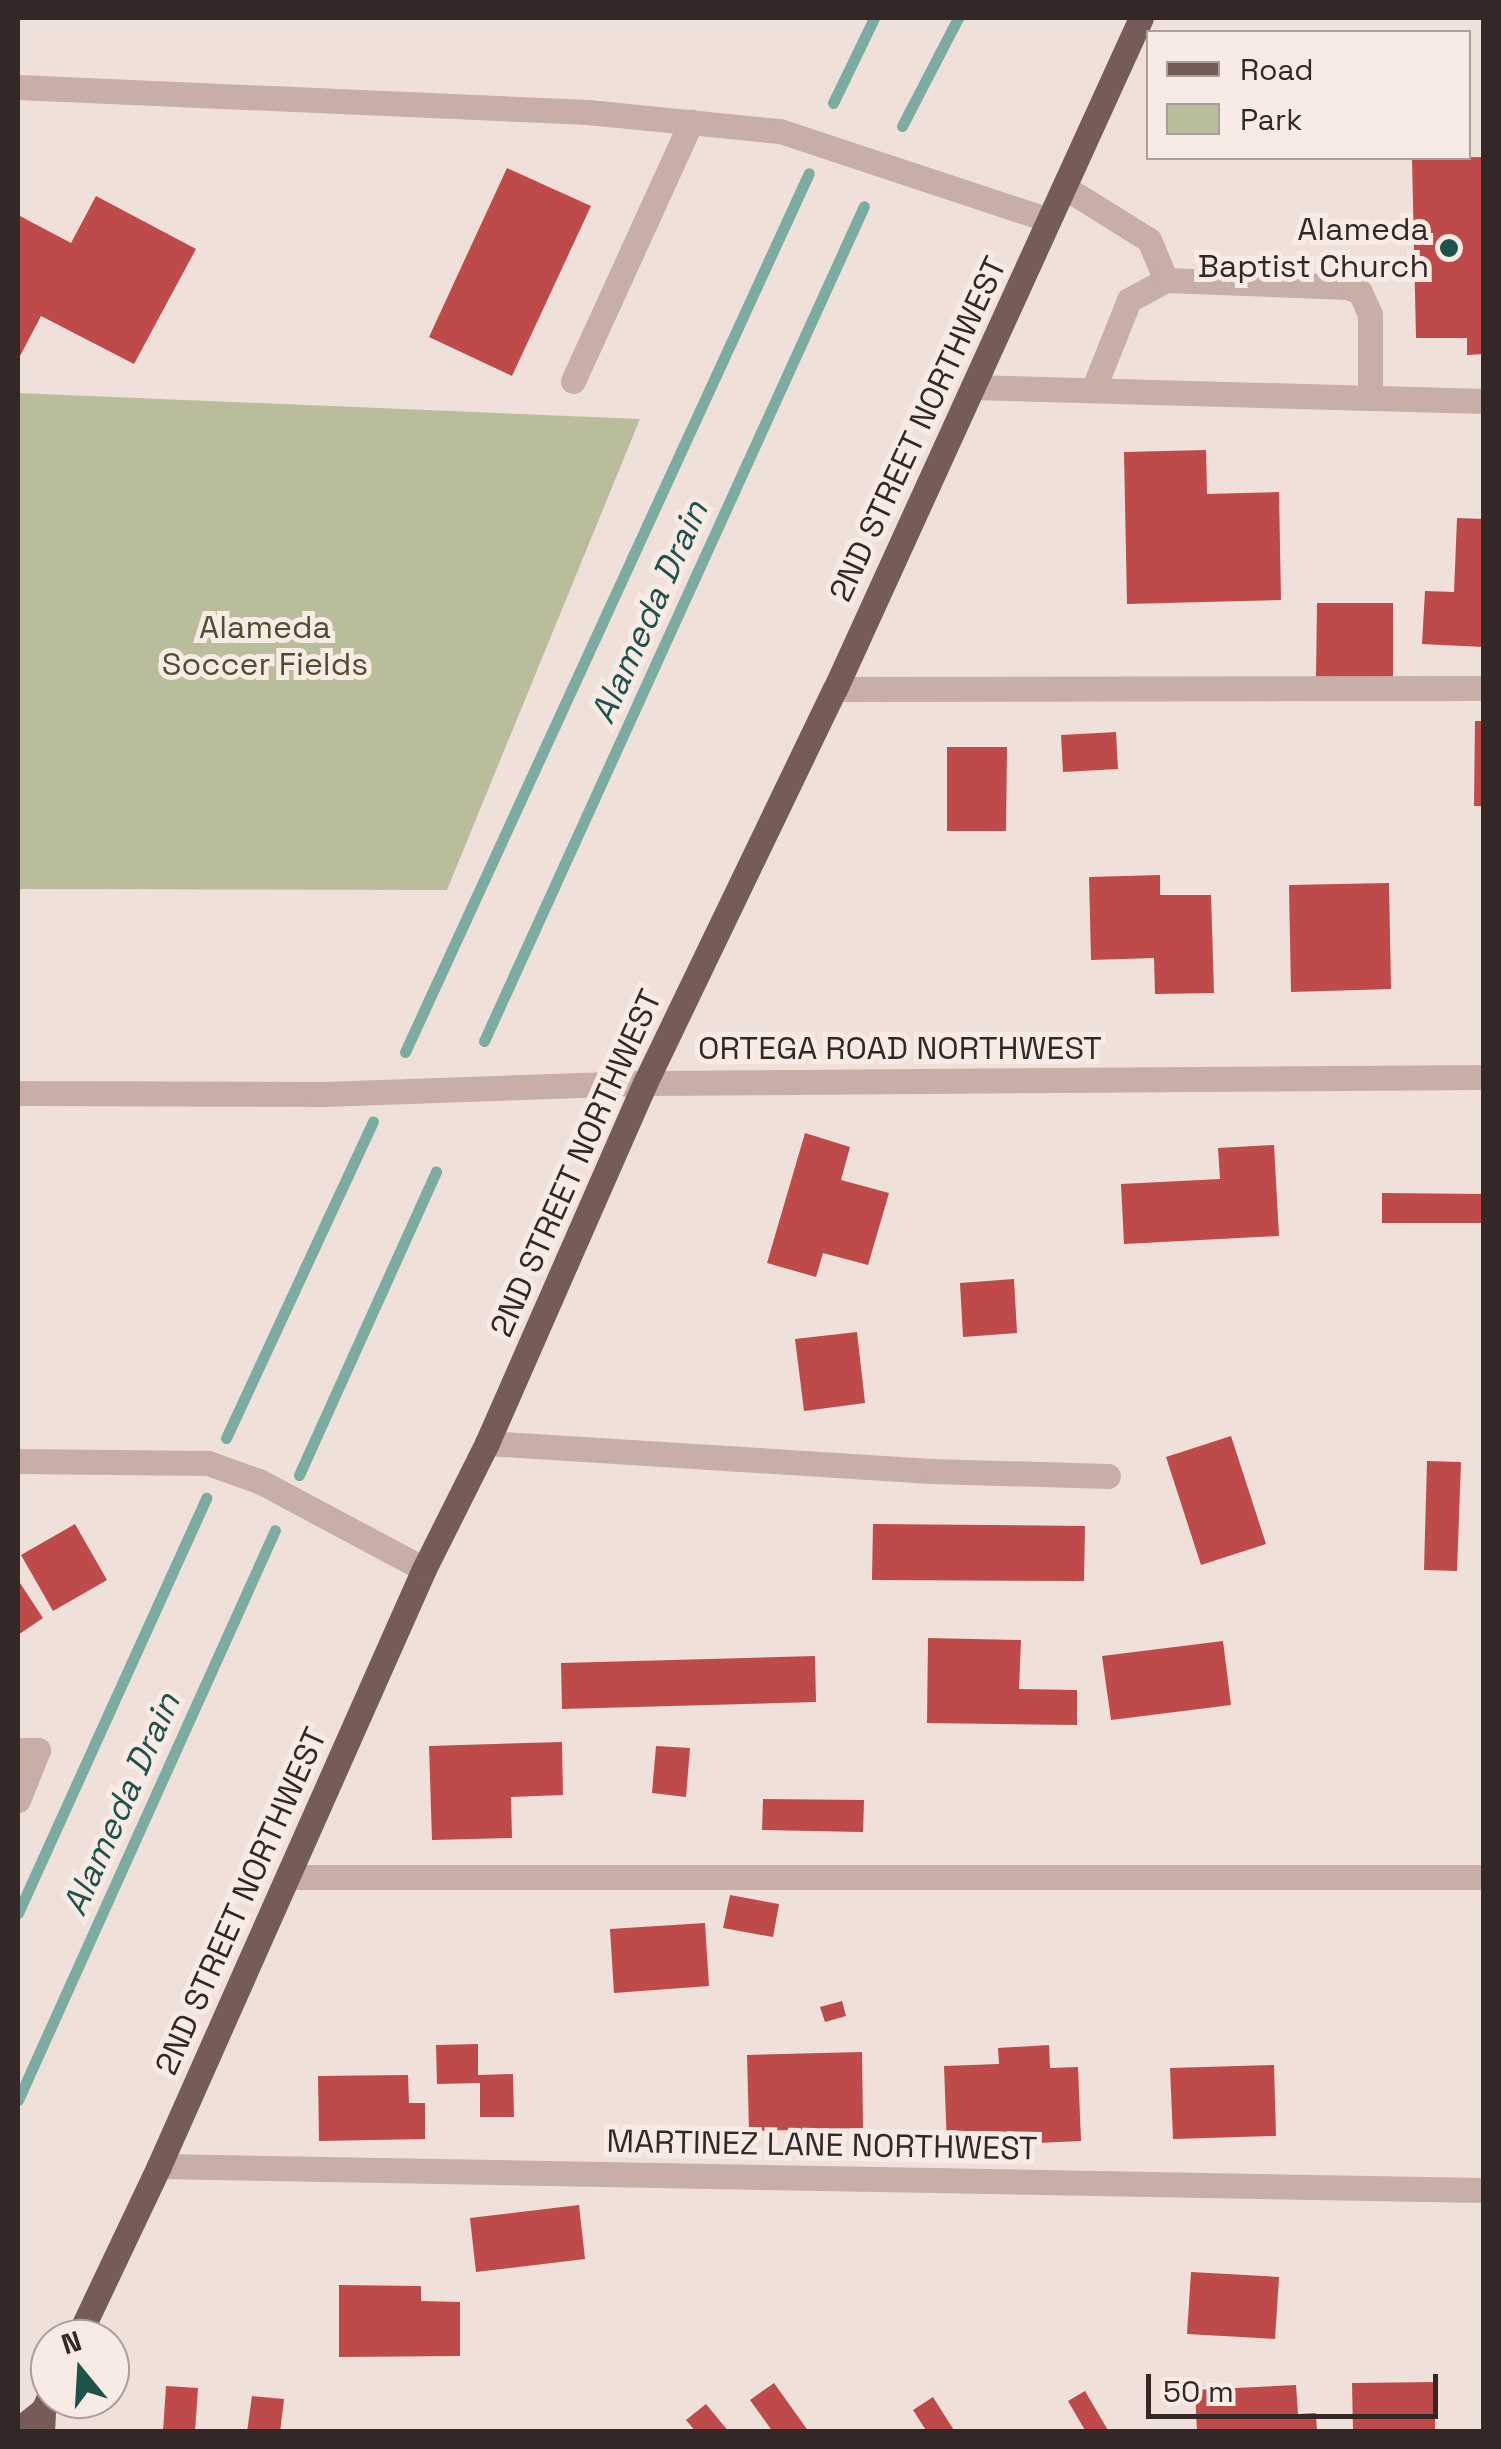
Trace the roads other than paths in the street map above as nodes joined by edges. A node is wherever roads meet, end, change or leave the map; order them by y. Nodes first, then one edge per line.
1 (1141, 18) edge
2 (18, 87) edge
3 (691, 122) junction
4 (1064, 187) junction
5 (1049, 220) junction
6 (1166, 280) junction
7 (574, 381) dead end
8 (973, 386) junction
9 (1093, 390) junction
10 (1370, 398) junction
11 (1484, 401) edge
12 (835, 688) junction
13 (1484, 688) edge
14 (1484, 1077) edge
15 (645, 1082) junction
16 (18, 1093) edge
17 (486, 1442) junction
18 (18, 1461) edge
19 (1108, 1476) dead end
20 (424, 1569) junction
21 (28, 1750) edge
22 (18, 1800) edge
23 (288, 1877) junction
24 (1484, 1877) edge
25 (159, 2166) junction
26 (1484, 2190) edge
27 (86, 2319) edge

1 - 4 main road, 2ND STREET NORTHWEST
2 - 3 street
3 - 5 street
3 - 7 street
4 - 5 main road, 2ND STREET NORTHWEST
4 - 6 street
5 - 8 main road, 2ND STREET NORTHWEST
6 - 9 street
6 - 10 street
8 - 9 street
8 - 12 main road, 2ND STREET NORTHWEST
9 - 10 street
10 - 11 street
12 - 13 street
12 - 15 main road, 2ND STREET NORTHWEST
14 - 15 street, ORTEGA ROAD NORTHWEST
15 - 16 street, ORTEGA ROAD NORTHWEST
15 - 17 main road, 2ND STREET NORTHWEST
17 - 19 street
17 - 20 main road, 2ND STREET NORTHWEST
18 - 20 street
20 - 23 main road, 2ND STREET NORTHWEST
21 - 22 street
23 - 24 street
23 - 25 main road, 2ND STREET NORTHWEST
25 - 26 street, MARTINEZ LANE NORTHWEST
25 - 27 main road, 2ND STREET NORTHWEST

